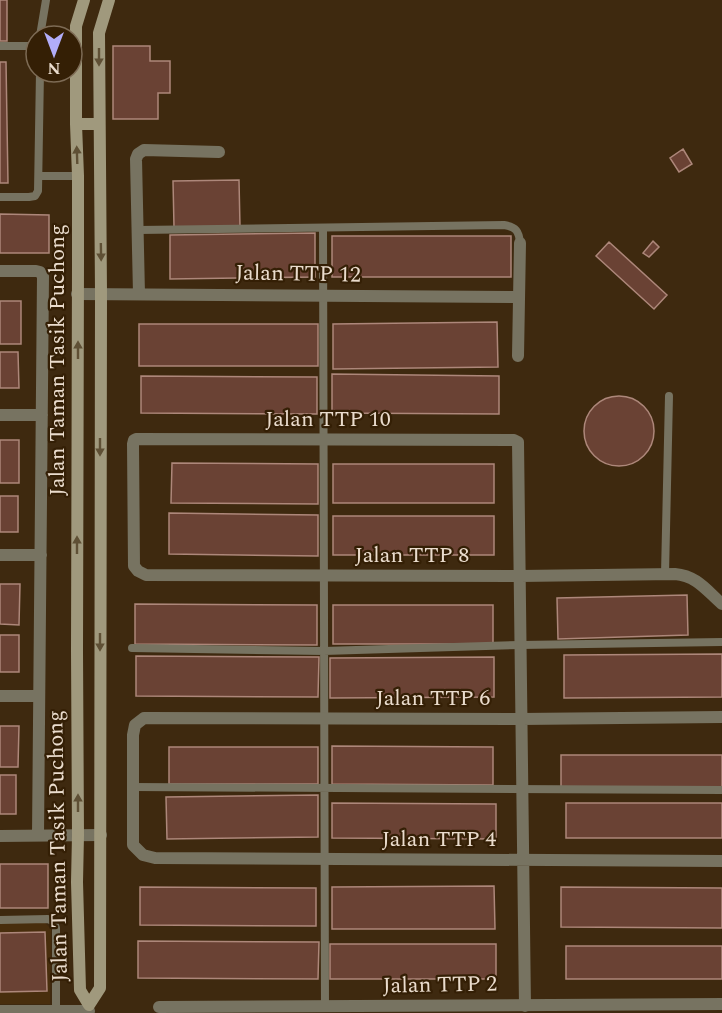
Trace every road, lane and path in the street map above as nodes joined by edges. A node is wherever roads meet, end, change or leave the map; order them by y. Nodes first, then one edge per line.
1 (46, 0) edge
2 (84, 0) edge
3 (109, 0) edge
4 (41, 24) edge
5 (0, 46) edge
6 (24, 46) edge
7 (40, 84) edge
8 (76, 124) junction
9 (99, 124) junction
10 (219, 152) dead end
11 (39, 176) junction
12 (78, 176) junction
13 (0, 197) edge
14 (323, 228) junction
15 (138, 230) junction
16 (520, 243) joint
17 (0, 271) edge
18 (101, 293) junction
19 (77, 294) junction
20 (139, 294) junction
21 (323, 295) junction
22 (519, 297) junction
23 (518, 356) dead end
24 (669, 396) dead end
25 (0, 415) edge
26 (42, 415) junction
27 (324, 440) junction
28 (0, 555) edge
29 (41, 555) junction
30 (138, 571) joint
31 (77, 573) junction
32 (100, 574) junction
33 (665, 574) junction
34 (324, 576) junction
35 (520, 576) junction
36 (722, 604) edge
37 (722, 642) edge
38 (520, 645) junction
39 (132, 648) dead end
40 (324, 651) junction
41 (0, 696) edge
42 (39, 696) junction
43 (722, 717) edge
44 (324, 718) junction
45 (521, 719) junction
46 (133, 787) junction
47 (324, 788) junction
48 (522, 790) junction
49 (722, 790) edge
50 (38, 835) junction
51 (78, 835) junction
52 (101, 835) junction
53 (0, 836) edge
54 (324, 859) junction
55 (523, 860) junction
56 (722, 861) edge
57 (0, 920) edge
58 (722, 1004) edge
59 (525, 1006) junction
60 (159, 1008) dead end
61 (325, 1008) junction
62 (89, 1010) edge
63 (0, 1011) edge
64 (56, 1011) junction

1 - 4 lane
2 - 8 street, Jalan Taman Tasik Puchong
3 -> 9 street, Jalan Taman Tasik Puchong
5 - 6 lane
7 - 11 lane
8 - 9 street
12 -> 8 street, Jalan Taman Tasik Puchong
9 -> 18 street, Jalan Taman Tasik Puchong
10 - 15 street
11 - 12 lane
11 - 13 lane
12 - 19 street, Jalan Taman Tasik Puchong
14 - 15 lane
14 - 16 lane
14 - 21 lane
15 - 20 street
16 - 22 street
17 - 26 street
18 - 19 street, Jalan TTP 12
18 - 20 street, Jalan TTP 12
18 -> 32 street, Jalan Taman Tasik Puchong
31 -> 19 street, Jalan Taman Tasik Puchong
20 - 21 street, Jalan TTP 12
21 - 22 street, Jalan TTP 12
21 - 27 lane
22 - 23 street
24 - 33 lane
25 - 26 street
26 - 29 street
27 - 30 street, Jalan TTP 10
27 - 34 lane
27 - 35 street, Jalan TTP 10
28 - 29 street
29 - 42 street
30 - 34 street, Jalan TTP 8
31 - 32 street
51 -> 31 street, Jalan Taman Tasik Puchong
32 -> 52 street, Jalan Taman Tasik Puchong
33 - 35 street, Jalan TTP 8
33 - 36 street, Jalan TTP 8
34 - 35 street, Jalan TTP 8
34 - 40 lane
35 - 38 street
37 - 38 lane
38 - 40 lane
38 - 45 street
39 - 40 lane
40 - 44 lane
41 - 42 street
42 - 50 street
43 - 45 street, Jalan TTP 6
44 - 45 street, Jalan TTP 6
44 - 46 street, Jalan TTP 6
44 - 47 lane
45 - 48 street
46 - 47 lane
46 - 54 street, Jalan TTP 4
47 - 48 lane
47 - 54 lane
48 - 49 lane
48 - 55 street
50 - 51 street
50 - 53 street
51 - 52 street
51 - 62 street, Jalan Taman Tasik Puchong
52 - 62 street, Jalan Taman Tasik Puchong
54 - 55 street, Jalan TTP 4
54 - 61 lane
55 - 56 street, Jalan TTP 4
55 - 59 street
57 - 64 lane
58 - 59 street, Jalan TTP 2
59 - 61 street, Jalan TTP 2
60 - 61 street, Jalan TTP 2
62 - 64 street
63 - 64 street

